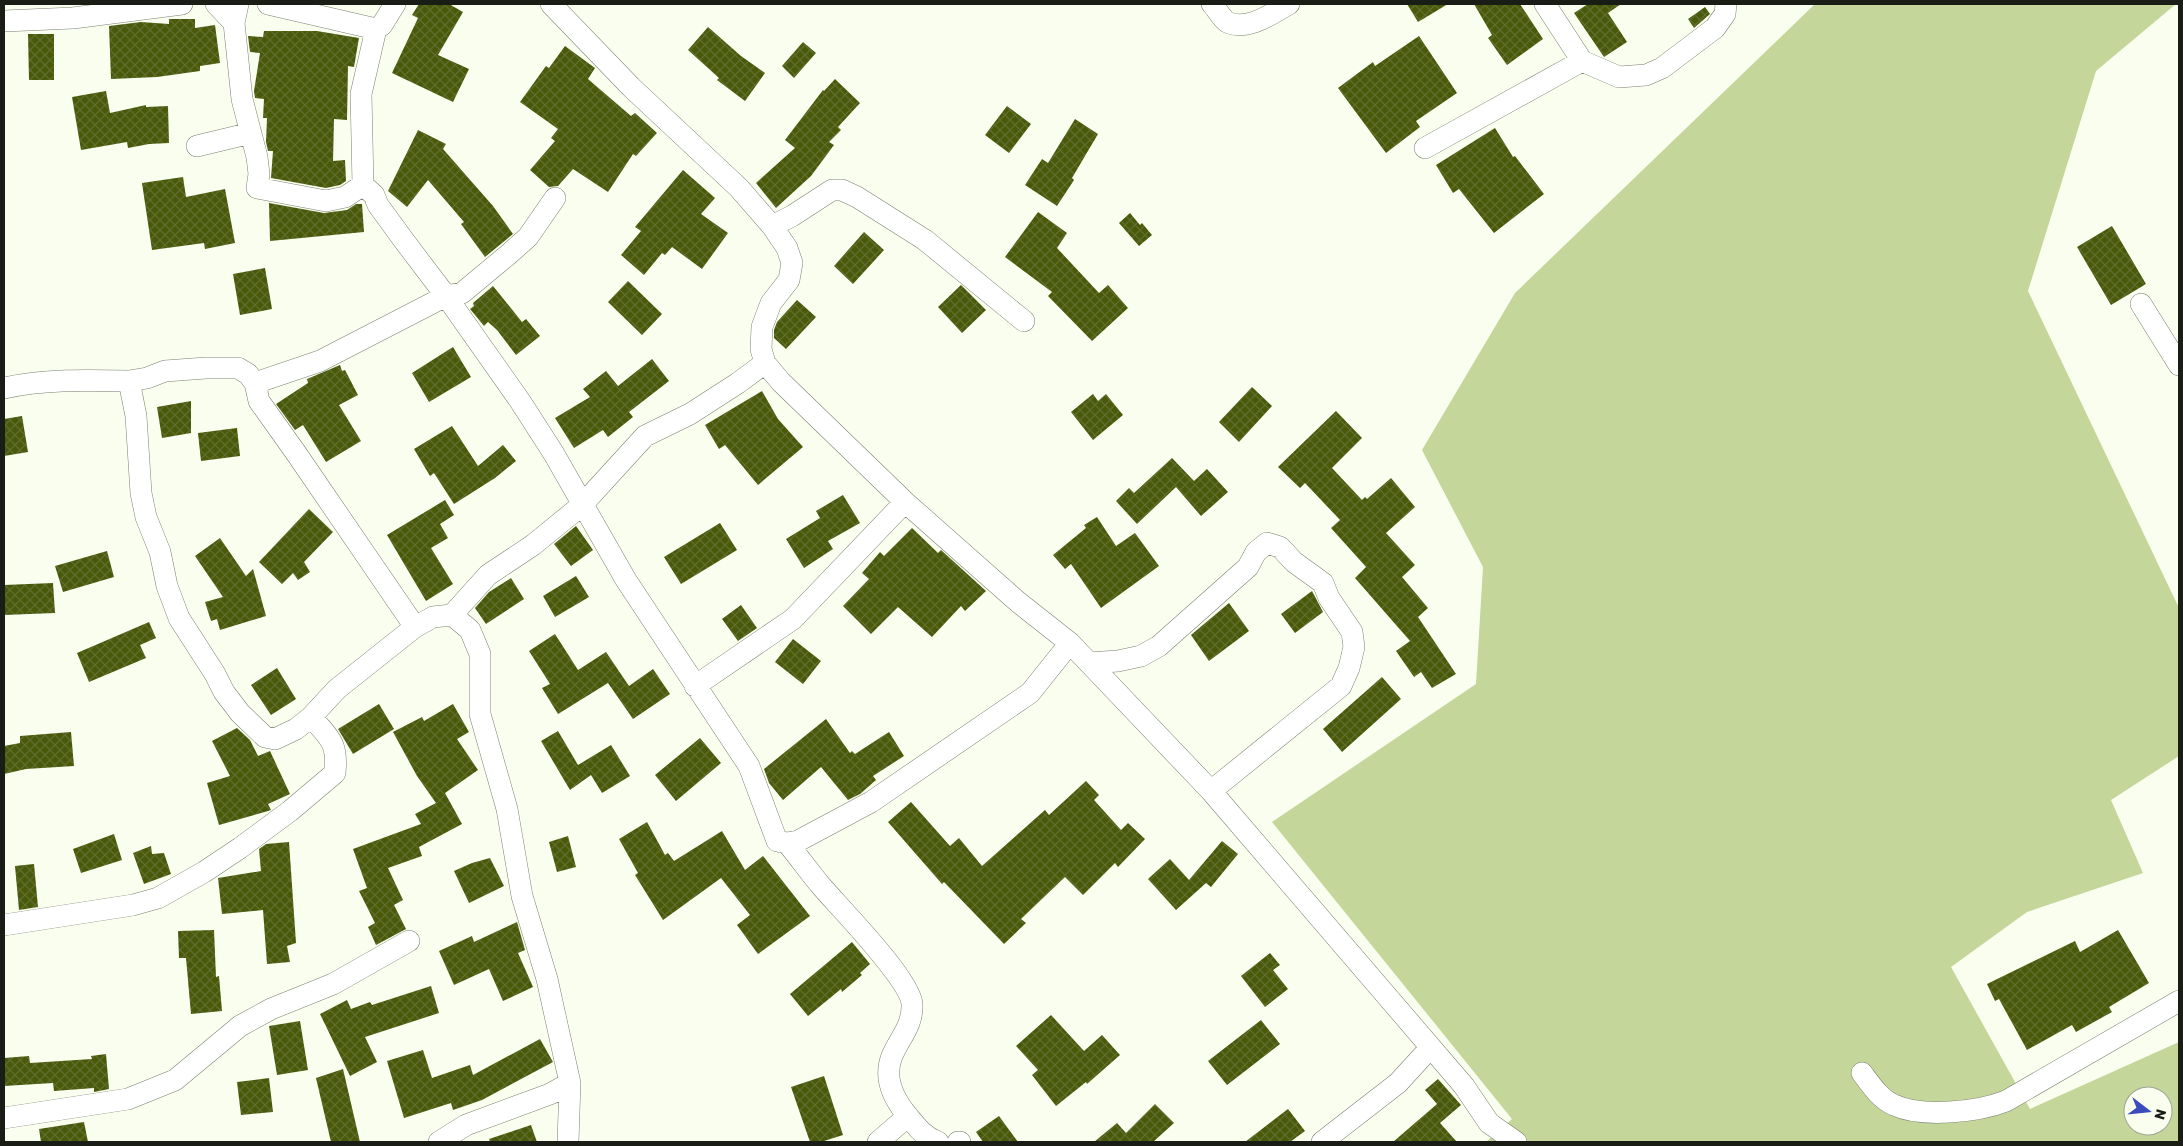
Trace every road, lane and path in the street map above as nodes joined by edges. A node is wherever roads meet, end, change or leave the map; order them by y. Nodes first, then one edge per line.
1 (182, 4) edge
2 (216, 4) edge
3 (268, 4) edge
4 (395, 4) edge
5 (551, 4) edge
6 (1212, 4) edge
7 (1289, 4) edge
8 (1545, 4) edge
9 (1726, 4) edge
10 (73, 11) edge
11 (236, 13) edge
12 (4, 21) edge
13 (376, 29) junction
14 (1582, 61) junction
15 (251, 133) junction
16 (198, 146) dead end
17 (1425, 148) dead end
18 (363, 185) junction
19 (554, 198) dead end
20 (772, 226) junction
21 (446, 296) junction
22 (2141, 304) dead end
23 (1024, 321) dead end
24 (765, 363) junction
25 (2179, 365) edge
26 (129, 381) junction
27 (255, 384) junction
28 (4, 388) edge
29 (905, 502) junction
30 (582, 505) junction
31 (452, 614) junction
32 (415, 627) junction
33 (1070, 643) junction
34 (1089, 663) junction
35 (695, 686) junction
36 (311, 717) junction
37 (1210, 791) junction
38 (787, 843) junction
39 (4, 925) edge
40 (409, 942) dead end
41 (2179, 1001) edge
42 (1430, 1048) junction
43 (1862, 1073) dead end
44 (570, 1083) junction
45 (908, 1116) junction
46 (4, 1118) edge
47 (439, 1142) edge
48 (568, 1142) edge
49 (878, 1142) edge
50 (938, 1142) edge
51 (1322, 1142) edge
52 (1516, 1142) edge

1 - 10 street
2 - 11 street
3 - 13 street
4 - 13 street
5 - 20 street
6 - 7 street
8 - 14 street
9 - 14 street
10 - 12 street
11 - 15 street
13 - 18 street
14 - 17 street
15 - 16 street
15 - 18 street
18 - 21 street
19 - 21 street
20 - 23 street
20 - 24 street
21 - 27 street
21 - 30 street
22 - 25 street
24 - 29 street
24 - 30 street
26 - 27 street
26 - 28 street
26 - 36 street
27 - 32 street
29 - 33 street
29 - 35 street
30 - 31 street
30 - 35 street
31 - 32 street
31 - 44 street
32 - 36 street
33 - 34 street
33 - 38 street
34 - 37 street
34 - 37 street
35 - 38 street
36 - 39 street
37 - 42 street
38 - 45 street
40 - 46 street
41 - 43 street
42 - 51 street
42 - 52 street
44 - 47 street
44 - 48 street
45 - 49 street
45 - 50 street

